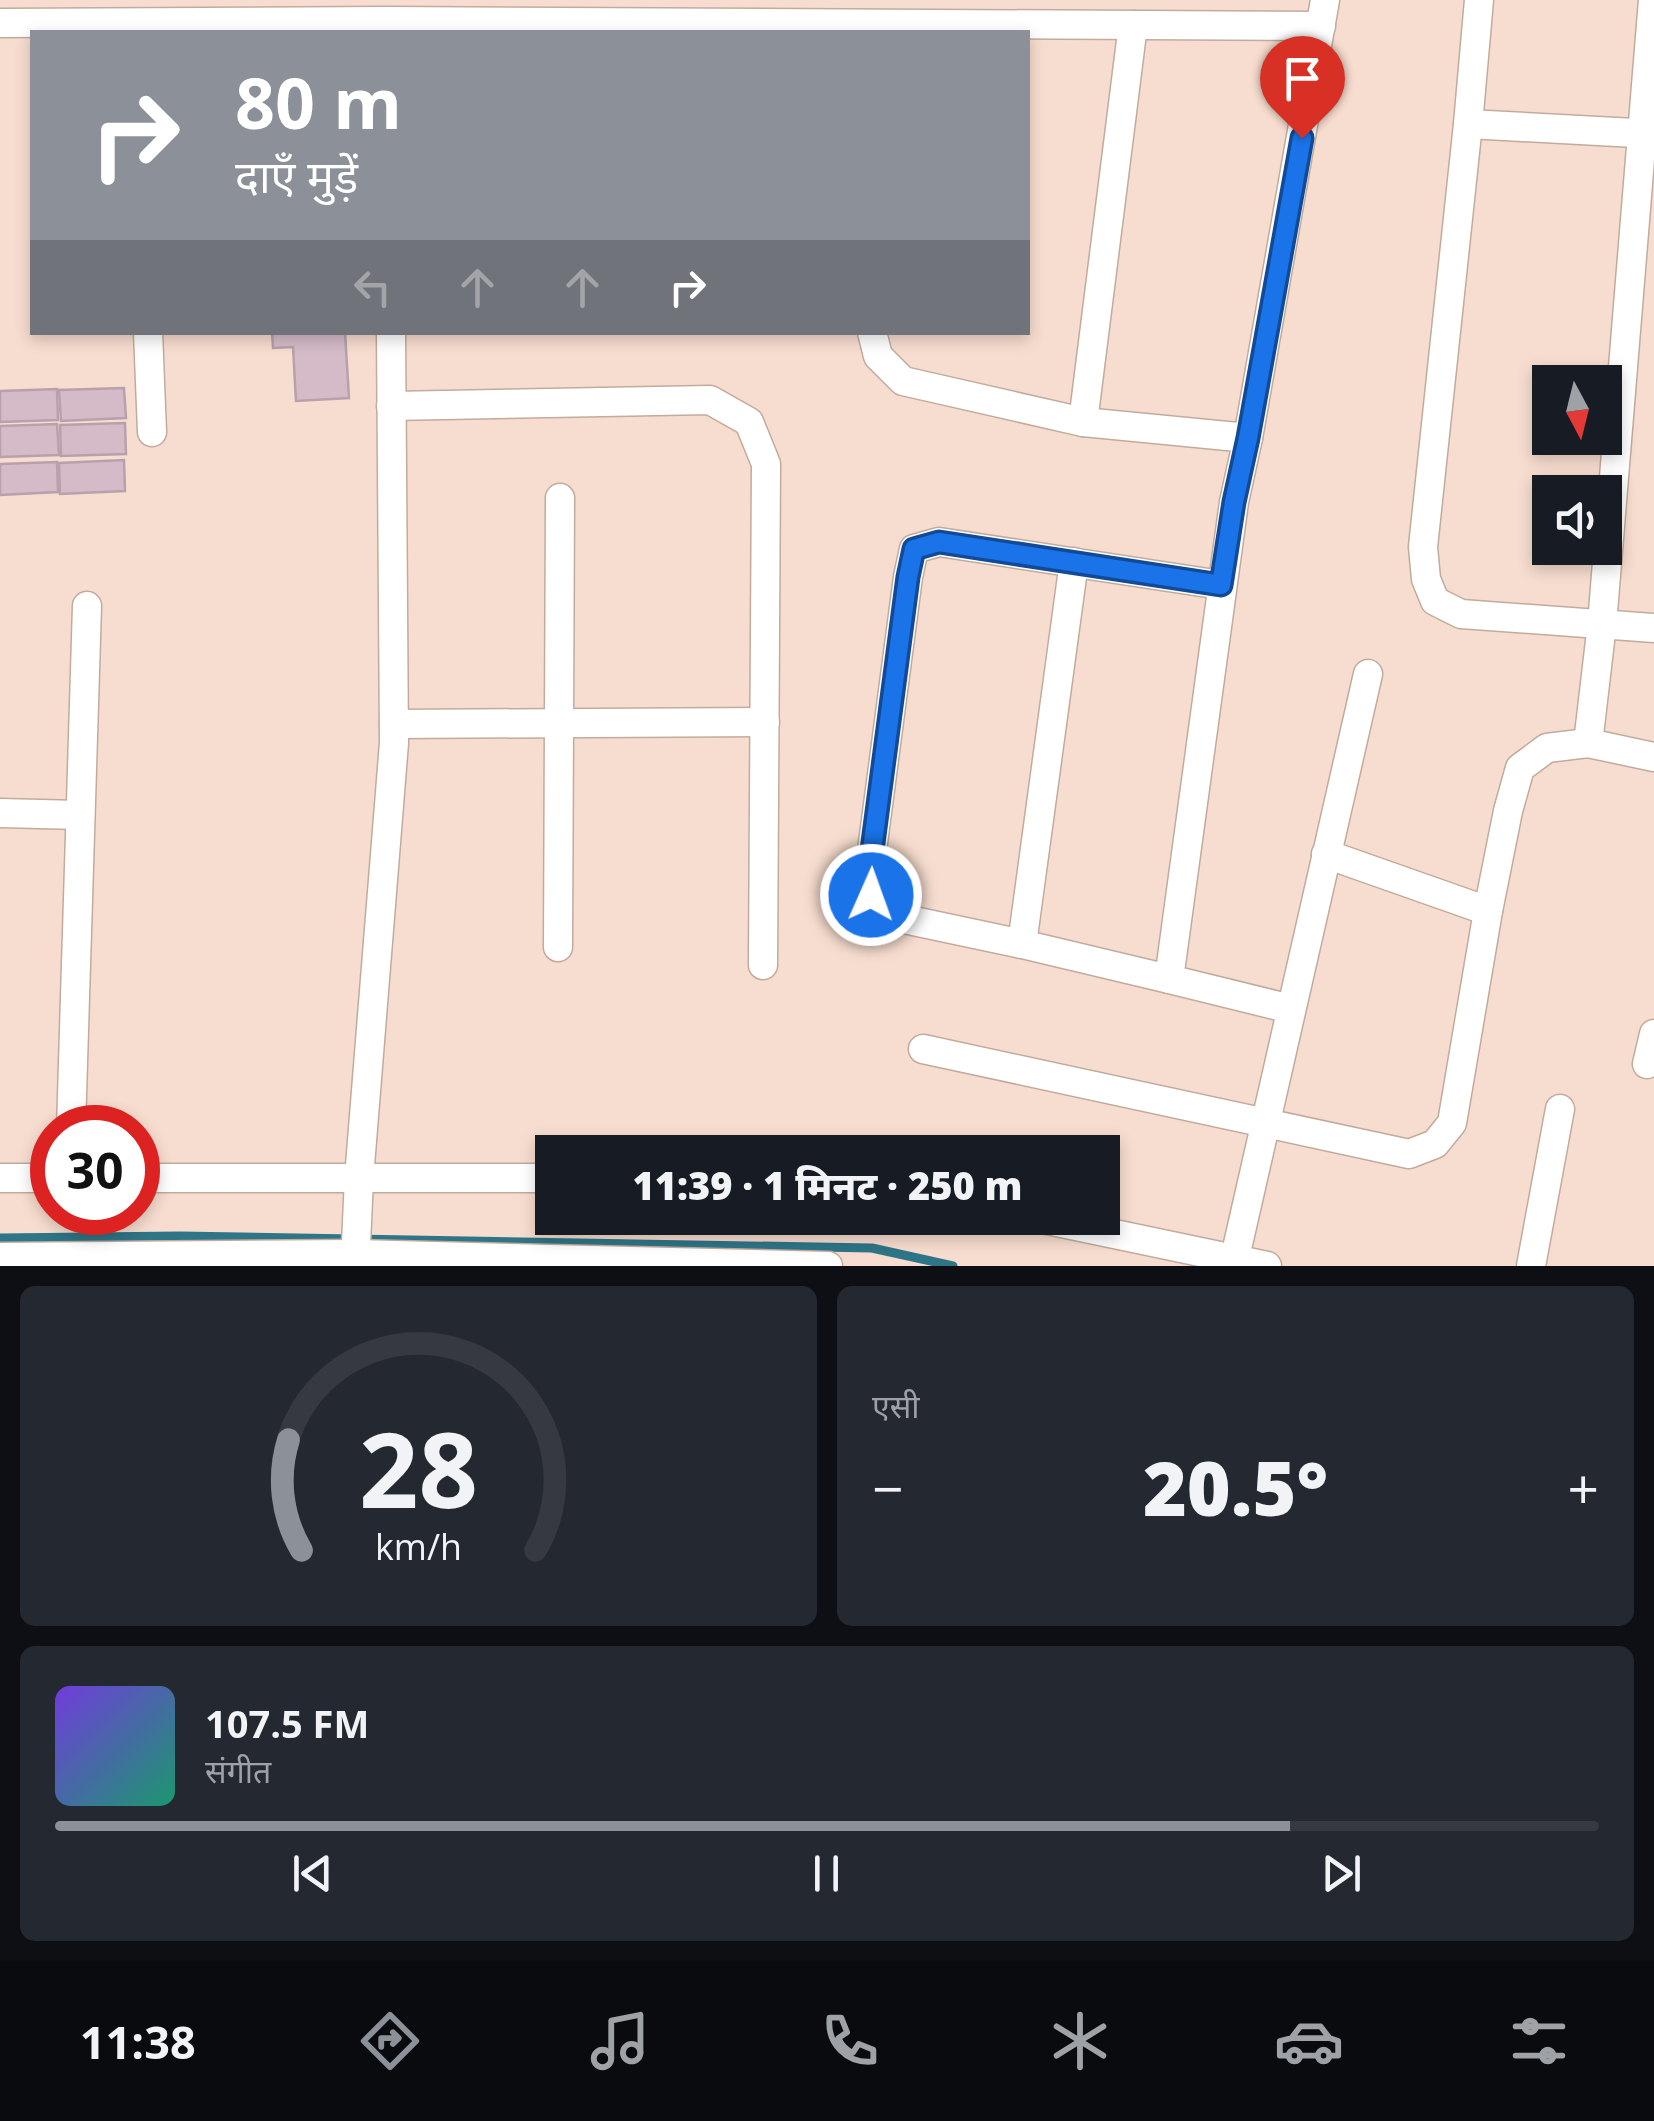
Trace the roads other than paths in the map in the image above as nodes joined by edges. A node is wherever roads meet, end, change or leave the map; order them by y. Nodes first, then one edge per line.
1 (1479, 0) edge
2 (1653, 0) edge
3 (821, 12) edge
4 (986, 12) edge
5 (1323, 13) edge
6 (1141, 17) edge
7 (135, 18) edge
8 (387, 18) edge
9 (639, 18) edge
10 (0, 23) edge
11 (909, 28) edge
12 (1468, 124) junction
13 (1649, 134) edge
14 (148, 335) edge
15 (391, 335) edge
16 (873, 335) edge
17 (392, 406) junction
18 (1084, 422) junction
19 (152, 432) dead end
20 (1248, 438) junction
21 (560, 498) dead end
22 (1074, 562) junction
23 (1221, 585) junction
24 (87, 606) dead end
25 (1602, 624) junction
26 (1654, 628) edge
27 (1368, 674) dead end
28 (765, 722) junction
29 (559, 723) junction
30 (394, 724) junction
31 (1588, 743) junction
32 (1654, 757) edge
33 (0, 813) edge
34 (80, 815) junction
35 (1326, 854) junction
36 (1488, 911) junction
37 (1022, 944) junction
38 (558, 947) dead end
39 (763, 964) dead end
40 (1169, 979) junction
41 (1292, 1008) junction
42 (1654, 1034) edge
43 (923, 1049) dead end
44 (1647, 1064) dead end
45 (71, 1105) edge
46 (1560, 1110) dead end
47 (1265, 1123) junction
48 (0, 1178) edge
49 (30, 1178) edge
50 (160, 1178) edge
51 (359, 1178) junction
52 (535, 1178) edge
53 (1112, 1235) edge
54 (0, 1257) edge
55 (355, 1260) edge
56 (1234, 1263) edge
57 (825, 1266) edge
58 (1267, 1266) edge
59 (1531, 1266) edge

1 - 12 street
2 - 13 street
3 - 9 street
3 - 11 street
4 - 6 street
4 - 11 street
5 - 6 street
5 - 20 street
6 - 18 street
7 - 8 street
7 - 10 street
8 - 9 street
12 - 13 street
12 - 25 street
13 - 25 street
14 - 19 street
15 - 17 street
16 - 18 street
17 - 28 street
17 - 30 street
18 - 20 street
20 - 23 street
21 - 29 street
22 - 23 street
22 - 37 street
22 - 37 street
23 - 40 street
24 - 34 street
25 - 26 street
25 - 31 street
27 - 35 street
28 - 29 street
28 - 39 street
29 - 30 street
29 - 38 street
30 - 51 street
31 - 32 street
31 - 36 street
33 - 34 street
34 - 45 street
35 - 36 street
35 - 41 street
36 - 47 street
37 - 40 street
40 - 41 street
41 - 47 street
42 - 44 street
43 - 47 street
46 - 59 street
47 - 56 street
48 - 49 street
50 - 51 street
51 - 52 street
51 - 55 street
53 - 56 street
54 - 55 street
55 - 57 street
56 - 58 street

